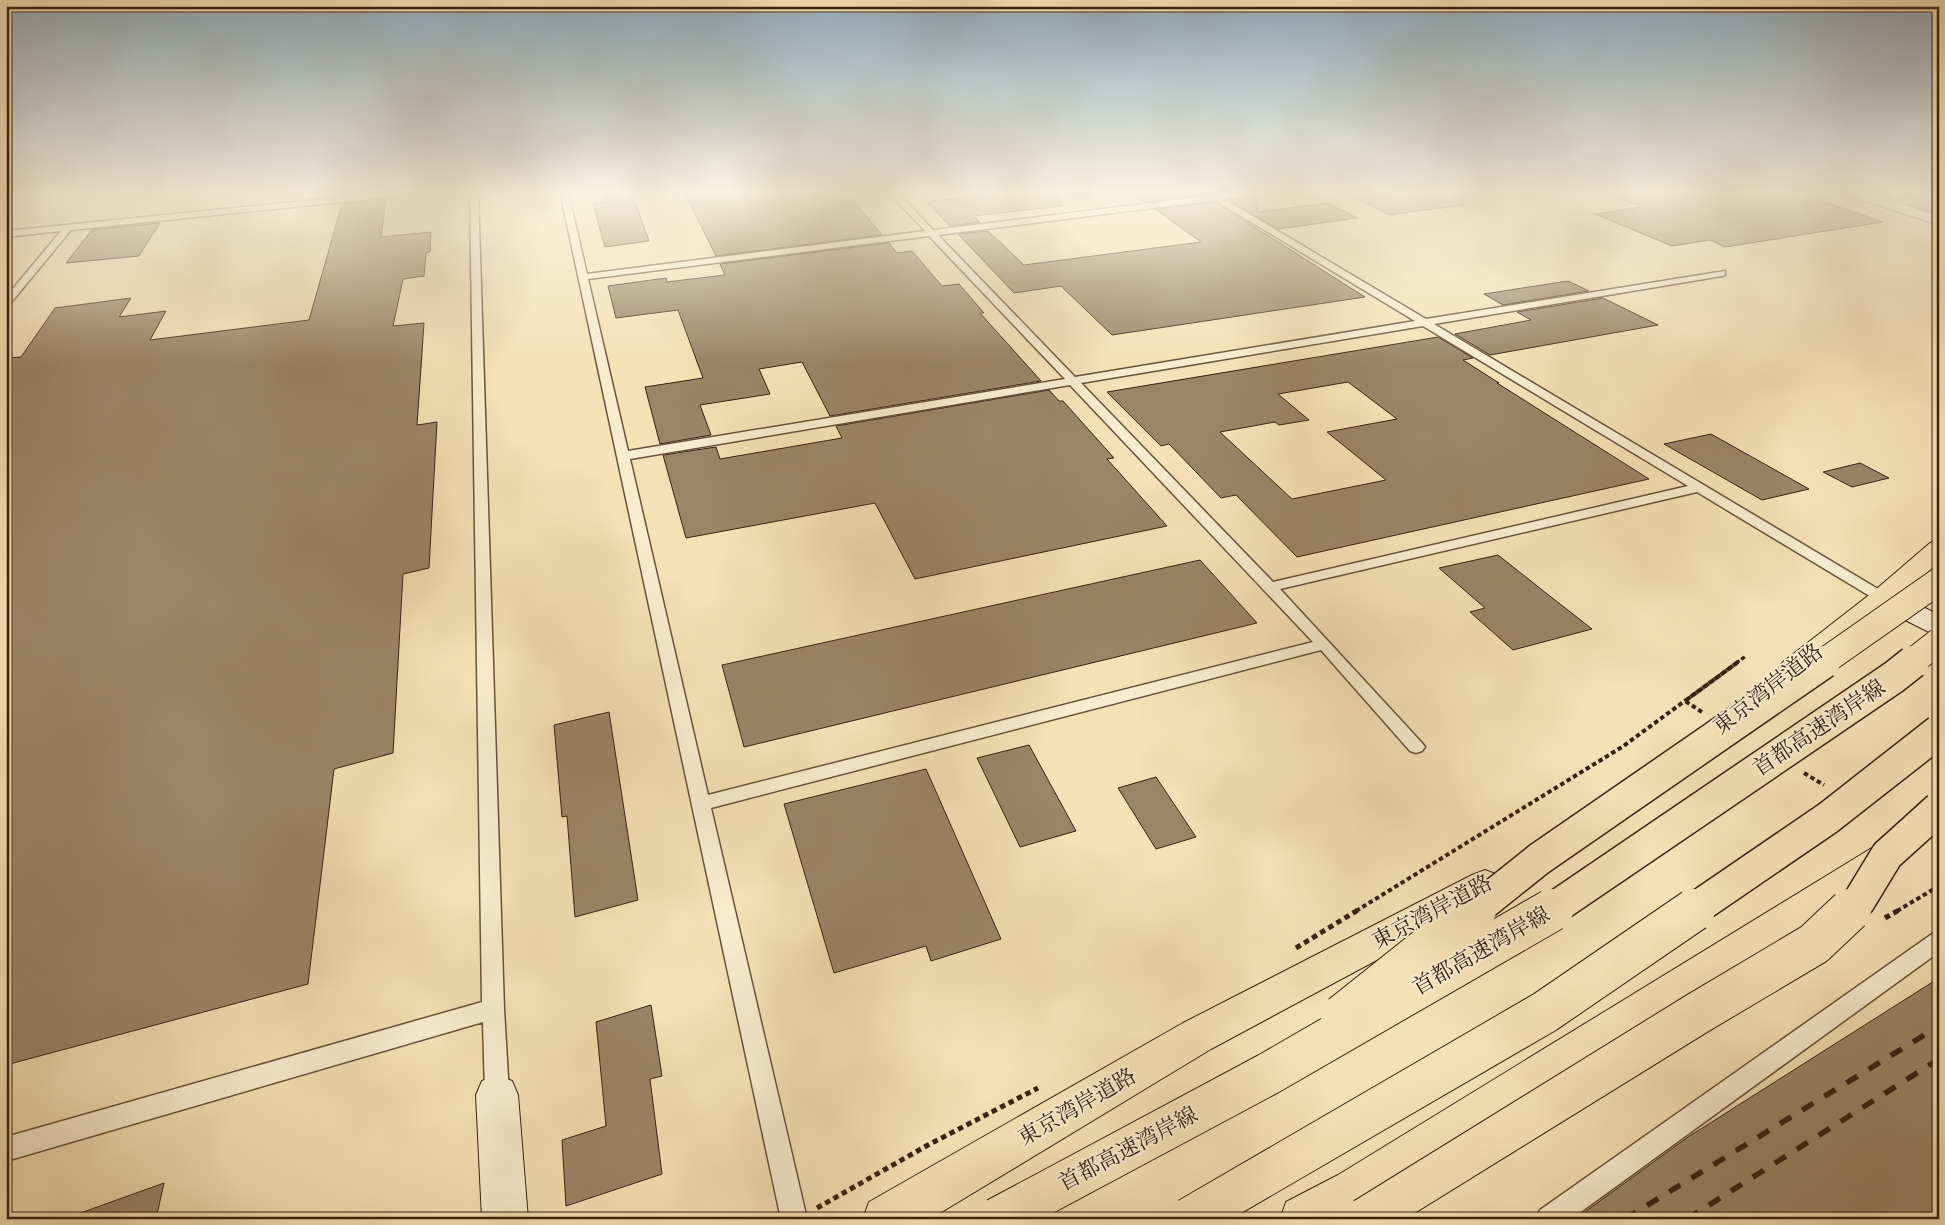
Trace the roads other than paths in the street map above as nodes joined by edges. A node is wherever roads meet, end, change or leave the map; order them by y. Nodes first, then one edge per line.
1 (51, 249) edge
2 (475, 249) edge
3 (577, 249) edge
4 (800, 249) edge
5 (947, 249) edge
6 (1302, 249) edge
7 (1722, 272) dead end
8 (583, 276) junction
9 (6, 303) edge
10 (1424, 322) junction
11 (1074, 382) junction
12 (623, 456) junction
13 (1700, 487) junction
14 (1939, 548) edge
15 (1939, 581) edge
16 (1269, 587) junction
17 (1883, 598) junction
18 (1939, 626) edge
19 (1939, 641) edge
20 (1324, 644) junction
21 (1939, 731) edge
22 (1416, 747) dead end
23 (702, 804) junction
24 (1939, 808) edge
25 (1939, 823) edge
26 (1939, 940) edge
27 (493, 1008) junction
28 (1268, 1074) junction
29 (497, 1095) joint
30 (6, 1150) edge
31 (1364, 1209) edge
32 (505, 1219) edge
33 (794, 1219) edge
34 (886, 1219) edge
35 (998, 1219) edge
36 (1189, 1219) edge
37 (1303, 1219) edge
38 (1548, 1219) edge

1 - 9 lane
2 - 27 lane
3 - 8 lane
4 - 8 lane
5 - 11 lane
6 - 10 lane
7 - 10 lane
8 - 12 lane
10 - 11 lane
10 - 13 lane
11 - 12 lane
11 - 16 lane
12 - 23 lane
13 - 16 lane
13 - 17 lane
14 - 17 highway, 東京湾岸道路
15 - 28 highway, bridge
16 - 20 lane
17 - 18 street
17 - 34 highway, 東京湾岸道路
19 - 28 highway, 首都高速湾岸線, bridge
20 - 22 lane
20 - 23 lane
21 - 36 highway, bridge
23 - 33 lane
24 - 31 highway, bridge
25 - 31 highway
26 - 38 lane
27 - 29 lane
27 - 30 lane
28 - 35 highway, 首都高速湾岸線, bridge
29 - 32 street
31 - 37 highway

